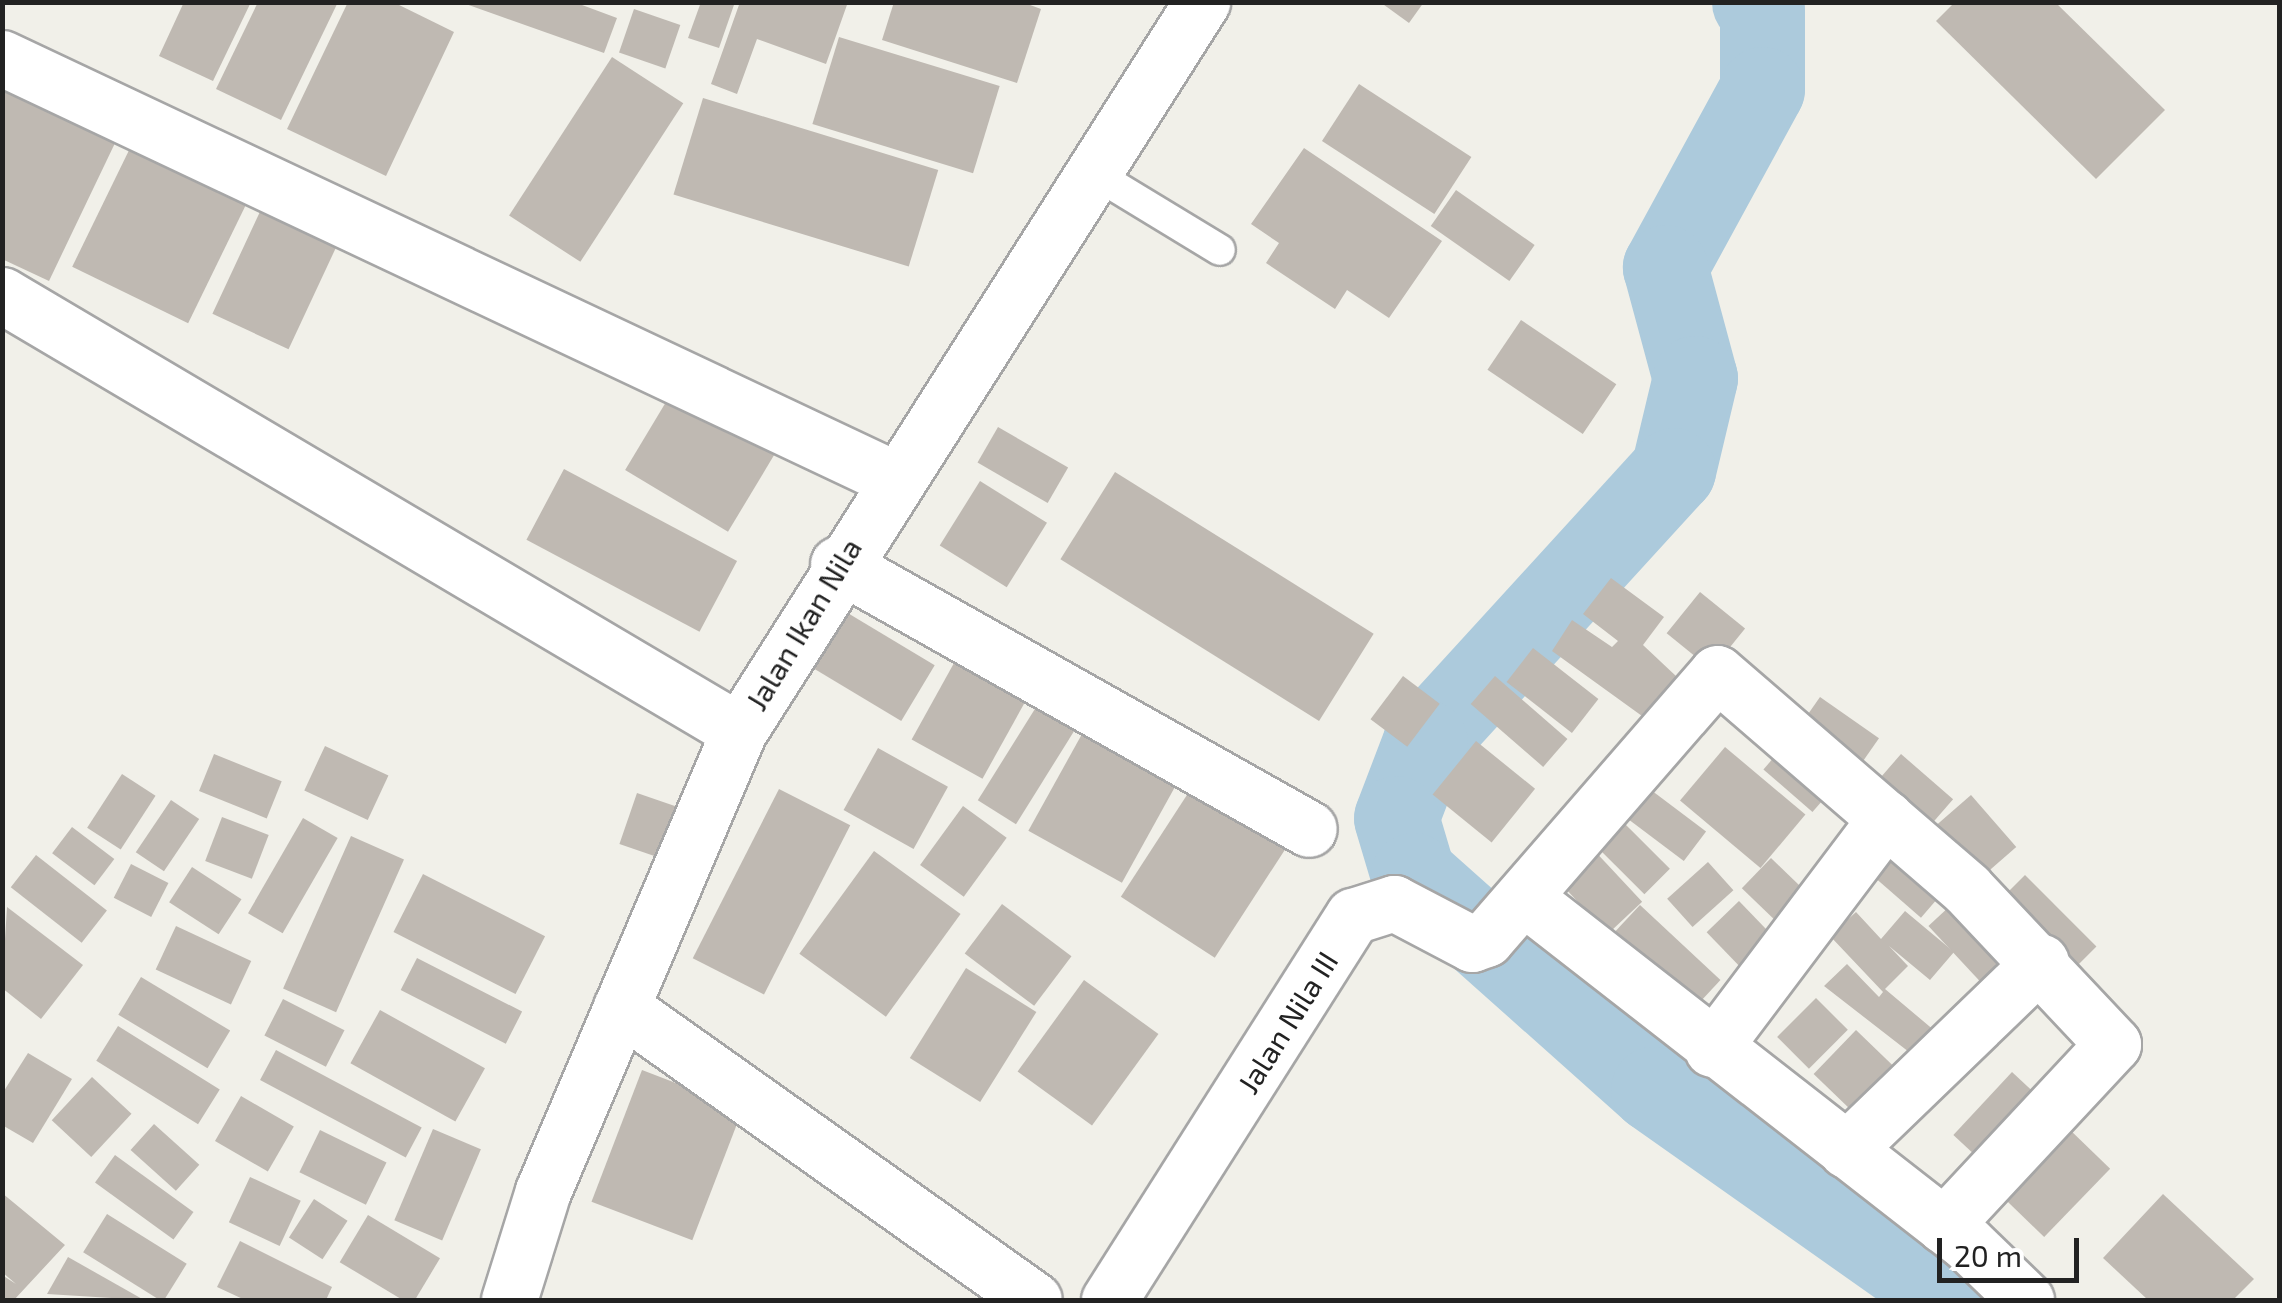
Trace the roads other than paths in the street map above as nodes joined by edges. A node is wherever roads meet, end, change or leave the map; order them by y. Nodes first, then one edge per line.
1 (1202, 2) edge
2 (2, 58) edge
3 (1096, 174) junction
4 (1220, 250) dead end
5 (2, 295) edge
6 (893, 478) junction
7 (838, 564) junction
8 (739, 732) junction
9 (1886, 818) junction
10 (1309, 829) dead end
11 (1518, 909) junction
12 (2040, 962) junction
13 (621, 1008) junction
14 (1712, 1049) junction
15 (1846, 1150) junction
16 (1944, 1225) junction
17 (508, 1300) edge
18 (1034, 1300) edge
19 (1109, 1300) edge
20 (2026, 1300) edge

1 - 3 street, Jalan Ikan Nila
2 - 6 street
3 - 4 lane
3 - 6 street, Jalan Ikan Nila
5 - 8 street
6 - 7 street, Jalan Ikan Nila
7 - 8 street, Jalan Ikan Nila
7 - 10 street
8 - 13 street, Jalan Ikan Nila
9 - 11 street
9 - 12 street
9 - 14 street
11 - 14 street
11 - 19 street, Jalan Nila III
12 - 15 street
12 - 16 street
13 - 17 street, Jalan Ikan Nila
13 - 18 street
14 - 15 street
15 - 16 street
16 - 20 street

